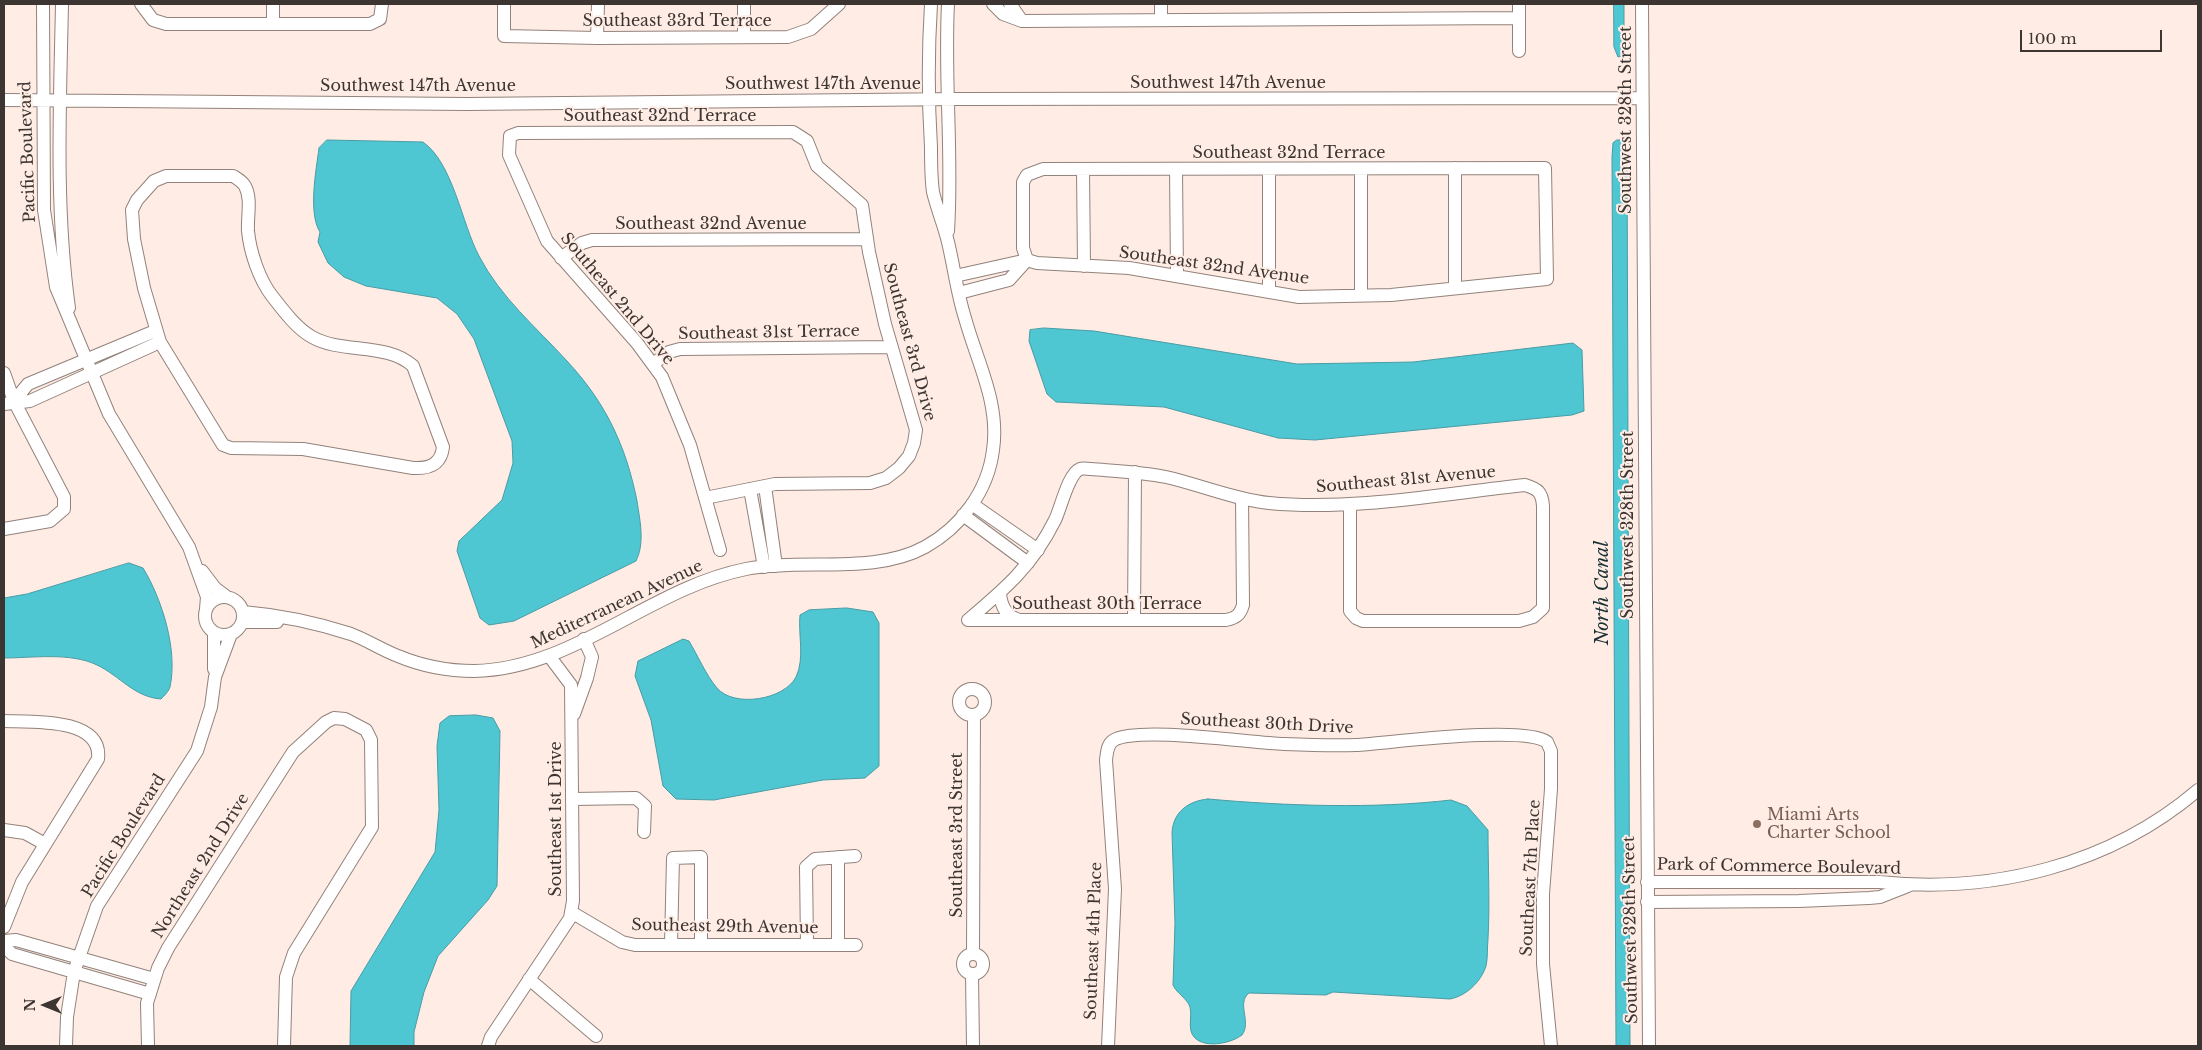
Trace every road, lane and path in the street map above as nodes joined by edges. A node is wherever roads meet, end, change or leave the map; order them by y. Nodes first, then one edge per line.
1 (43, 4) edge
2 (62, 4) edge
3 (141, 4) edge
4 (273, 4) edge
5 (382, 4) edge
6 (504, 4) edge
7 (598, 4) edge
8 (744, 4) edge
9 (840, 4) edge
10 (931, 4) edge
11 (941, 4) edge
12 (992, 4) edge
13 (1010, 4) edge
14 (1161, 4) edge
15 (1519, 4) edge
16 (1642, 4) edge
17 (948, 10) edge
18 (1519, 18) junction
19 (1160, 20) junction
20 (1022, 21) junction
21 (273, 24) junction
22 (744, 37) junction
23 (597, 38) junction
24 (1519, 51) dead end
25 (1642, 98) junction
26 (947, 99) junction
27 (4, 100) edge
28 (42, 100) junction
29 (60, 100) junction
30 (928, 100) junction
31 (518, 133) joint
32 (801, 136) joint
33 (1455, 168) junction
34 (1083, 169) junction
35 (1176, 169) junction
36 (1268, 169) junction
37 (1361, 169) junction
38 (867, 239) junction
39 (948, 241) junction
40 (561, 258) junction
41 (1027, 260) junction
42 (1084, 266) junction
43 (955, 276) junction
44 (1177, 276) junction
45 (1547, 279) joint
46 (1455, 288) junction
47 (1269, 292) junction
48 (959, 293) junction
49 (1361, 295) junction
50 (72, 325) junction
51 (158, 337) junction
52 (131, 341) junction
53 (891, 347) junction
54 (136, 354) junction
55 (85, 359) junction
56 (653, 364) junction
57 (4, 373) edge
58 (91, 374) junction
59 (35, 381) junction
60 (41, 396) junction
61 (9, 403) edge
62 (1135, 472) junction
63 (765, 486) junction
64 (750, 489) junction
65 (705, 498) junction
66 (1242, 498) junction
67 (972, 504) junction
68 (1350, 504) junction
69 (768, 512) junction
70 (754, 514) junction
71 (963, 515) junction
72 (4, 529) edge
73 (720, 550) dead end
74 (1038, 550) junction
75 (196, 563) junction
76 (1028, 563) junction
77 (770, 566) junction
78 (1000, 593) junction
79 (226, 597) junction
80 (206, 609) junction
81 (243, 617) junction
82 (1020, 620) junction
83 (1134, 620) junction
84 (214, 632) junction
85 (231, 634) junction
86 (584, 639) junction
87 (550, 657) junction
88 (215, 677) junction
89 (571, 685) junction
90 (584, 686) junction
91 (974, 715) dead end
92 (573, 716) junction
93 (4, 721) edge
94 (1547, 742) joint
95 (1108, 747) joint
96 (2198, 790) edge
97 (573, 799) junction
98 (4, 830) edge
99 (644, 832) dead end
100 (45, 844) junction
101 (855, 856) dead end
102 (838, 857) junction
103 (1647, 882) junction
104 (1910, 885) junction
105 (1647, 902) junction
106 (571, 912) junction
107 (4, 927) edge
108 (4, 941) edge
109 (24, 943) junction
110 (671, 945) junction
111 (701, 945) junction
112 (807, 945) junction
113 (838, 945) junction
114 (856, 945) dead end
115 (4, 946) edge
116 (20, 956) junction
117 (76, 965) junction
118 (126, 972) junction
119 (529, 979) junction
120 (154, 980) junction
121 (122, 986) junction
122 (150, 994) junction
123 (596, 1036) dead end
124 (66, 1046) edge
125 (148, 1046) edge
126 (284, 1046) edge
127 (488, 1046) edge
128 (973, 1046) edge
129 (1108, 1046) edge
130 (1551, 1046) edge
131 (1649, 1046) edge

1 - 28 street, Pacific Boulevard
2 - 29 street, Pacific Boulevard
3 - 21 street
4 - 21 street
5 - 21 street
6 - 23 street, Southeast 33rd Terrace
7 - 23 street
8 - 22 street
9 - 22 street, Southeast 33rd Terrace
10 - 30 street, Mediterranean Avenue
11 - 17 street
12 - 20 street
13 - 20 street
14 - 19 street
15 - 18 street
16 - 25 street, Southwest 328th Street
17 - 26 street, Mediterranean Avenue
18 - 19 street
18 - 24 street
19 - 20 street
22 - 23 street, Southeast 33rd Terrace
25 - 26 street, Southwest 147th Avenue
25 - 103 street, Southwest 328th Street
26 - 30 street, Southwest 147th Avenue
26 - 39 street, Mediterranean Avenue
27 - 28 street, Southwest 147th Avenue
28 - 29 street, Southwest 147th Avenue
28 - 50 street, Pacific Boulevard
29 - 30 street, Southwest 147th Avenue
29 - 50 street, Pacific Boulevard
30 - 39 street, Mediterranean Avenue
31 - 32 street, Southeast 32nd Terrace
31 - 40 street, Southeast 2nd Drive
32 - 38 street, Southeast 3rd Drive
33 - 37 street, Southeast 32nd Terrace
33 - 45 street, Southeast 32nd Terrace
33 - 46 street
34 - 35 street, Southeast 32nd Terrace
34 - 41 street, Southeast 32nd Terrace
34 - 42 street
35 - 36 street, Southeast 32nd Terrace
35 - 44 street
36 - 37 street, Southeast 32nd Terrace
36 - 47 street
37 - 49 street
38 - 40 street, Southeast 32nd Avenue
38 - 53 street, Southeast 3rd Drive
39 - 43 street, Mediterranean Avenue
40 - 56 street, Southeast 2nd Drive
41 - 42 street, Southeast 32nd Avenue
41 - 43 street, Southeast 32nd Avenue
41 - 48 street
42 - 44 street, Southeast 32nd Avenue
43 - 48 street, Mediterranean Avenue
44 - 47 street, Southeast 32nd Avenue
45 - 46 street, Southeast 32nd Avenue
46 - 49 street, Southeast 32nd Avenue
47 - 49 street, Southeast 32nd Avenue
48 - 67 street, Mediterranean Avenue
50 - 55 street, Pacific Boulevard
51 - 51 street
51 - 52 street
51 - 54 street
52 - 54 street
52 - 55 street
53 - 56 street, Southeast 31st Terrace
53 - 63 street, Southeast 3rd Drive
54 - 58 street
55 - 58 street, Pacific Boulevard
55 - 59 street
56 - 65 street, Southeast 2nd Drive
57 - 61 street
58 - 60 street
58 - 75 street, Pacific Boulevard
59 - 60 street
59 - 61 street
60 - 61 street
61 - 72 street
62 - 66 street, Southeast 31st Avenue
62 - 74 street, Southeast 31st Avenue
62 - 83 street
63 - 64 street, Southeast 3rd Drive
63 - 69 street
64 - 65 street, Southeast 3rd Drive
64 - 70 street
65 - 73 street, Southeast 2nd Drive
66 - 68 street, Southeast 31st Avenue
66 - 83 street, Southeast 30th Terrace
67 - 71 street, Mediterranean Avenue
67 - 74 street
68 - 68 street, Southeast 31st Avenue
69 - 70 street
69 - 77 street
70 - 77 street
71 - 76 street
71 - 77 street, Mediterranean Avenue
74 - 76 street
75 - 79 street, Pacific Boulevard
75 - 80 street, Pacific Boulevard
76 - 78 street
77 - 86 street, Mediterranean Avenue
78 - 82 street
78 - 82 street, Southeast 30th Terrace
79 - 80 street
79 - 81 street
80 - 84 street
81 - 85 street
81 - 87 street, Mediterranean Avenue
82 - 83 street, Southeast 30th Terrace
84 - 85 street
84 - 88 street, Pacific Boulevard
85 - 88 street, Pacific Boulevard
86 - 87 street, Mediterranean Avenue
86 - 90 street, Southeast 1st Drive
87 - 89 street
88 - 117 street, Pacific Boulevard
89 - 90 street
89 - 92 street, Southeast 1st Drive
90 - 92 street, Southeast 1st Drive
91 - 128 street, Southeast 3rd Street
92 - 97 street, Southeast 1st Drive
93 - 100 street
94 - 95 street, Southeast 30th Drive
94 - 130 street, Southeast 7th Place
95 - 129 street, Southeast 4th Place
96 - 104 street, Park of Commerce Boulevard
97 - 99 street
97 - 106 street, Southeast 1st Drive
98 - 100 street
100 - 107 street
101 - 102 street
102 - 112 street
102 - 113 street
103 - 104 street, Park of Commerce Boulevard
103 - 105 street, Southwest 328th Street
104 - 105 street, Park of Commerce Boulevard
105 - 131 street, Southwest 328th Street
106 - 110 street, Southeast 29th Avenue
106 - 119 street, Southeast 1st Drive
108 - 109 street
109 - 116 street
109 - 117 street
110 - 111 street, Southeast 29th Avenue
110 - 111 street
111 - 112 street, Southeast 29th Avenue
112 - 113 street, Southeast 29th Avenue
113 - 114 street, Southeast 29th Avenue
115 - 116 street
116 - 117 street
117 - 118 street
117 - 121 street
117 - 124 street, Pacific Boulevard
118 - 120 street
118 - 121 street
119 - 123 street
119 - 127 street, Southeast 1st Drive
120 - 122 street, Northeast 2nd Drive
120 - 126 street, Northeast 2nd Drive
121 - 122 street
122 - 125 street, Northeast 2nd Drive

